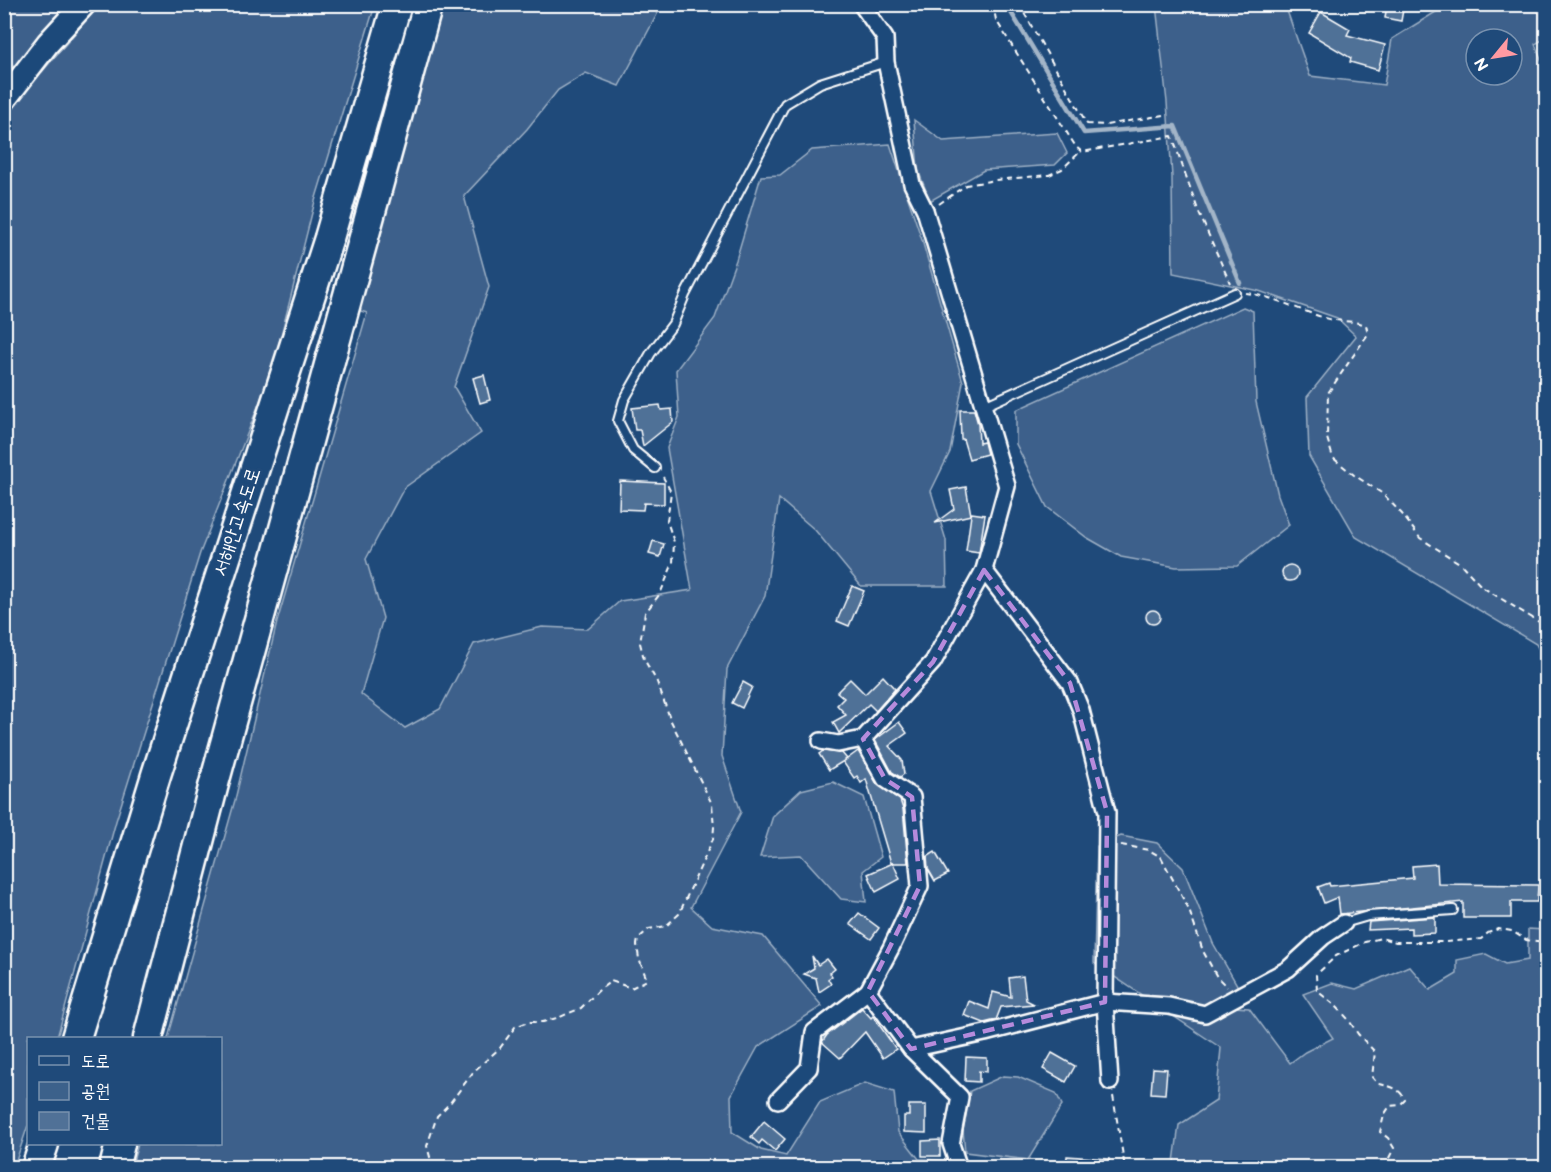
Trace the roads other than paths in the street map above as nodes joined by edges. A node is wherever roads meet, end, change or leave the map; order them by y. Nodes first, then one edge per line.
1 (84, 4) edge
2 (397, 4) edge
3 (428, 4) edge
4 (861, 4) edge
5 (886, 62) junction
6 (4, 100) edge
7 (1234, 293) road end
8 (984, 406) junction
9 (655, 468) road end
10 (984, 570) junction
11 (863, 739) junction
12 (821, 741) dead end
13 (1453, 910) dead end
14 (1344, 923) joint
15 (868, 991) junction
16 (1105, 1002) junction
17 (76, 1037) edge
18 (147, 1037) edge
19 (911, 1049) junction
20 (1110, 1082) road end
21 (778, 1100) dead end
22 (43, 1145) edge
23 (120, 1145) edge
24 (36, 1167) edge
25 (114, 1167) edge
26 (959, 1167) edge

1 - 6 main road
2 - 17 highway, 서해안고속도로
3 - 18 highway
4 - 5 street
5 - 8 street
5 - 9 lane
7 - 8 lane
8 - 10 street
10 - 11 street
10 - 16 street
11 - 12 street
11 - 15 street
13 - 14 lane
14 - 16 street
15 - 19 street
15 - 21 street
16 - 19 street
16 - 20 street
19 - 26 street
22 - 24 highway
23 - 25 highway

